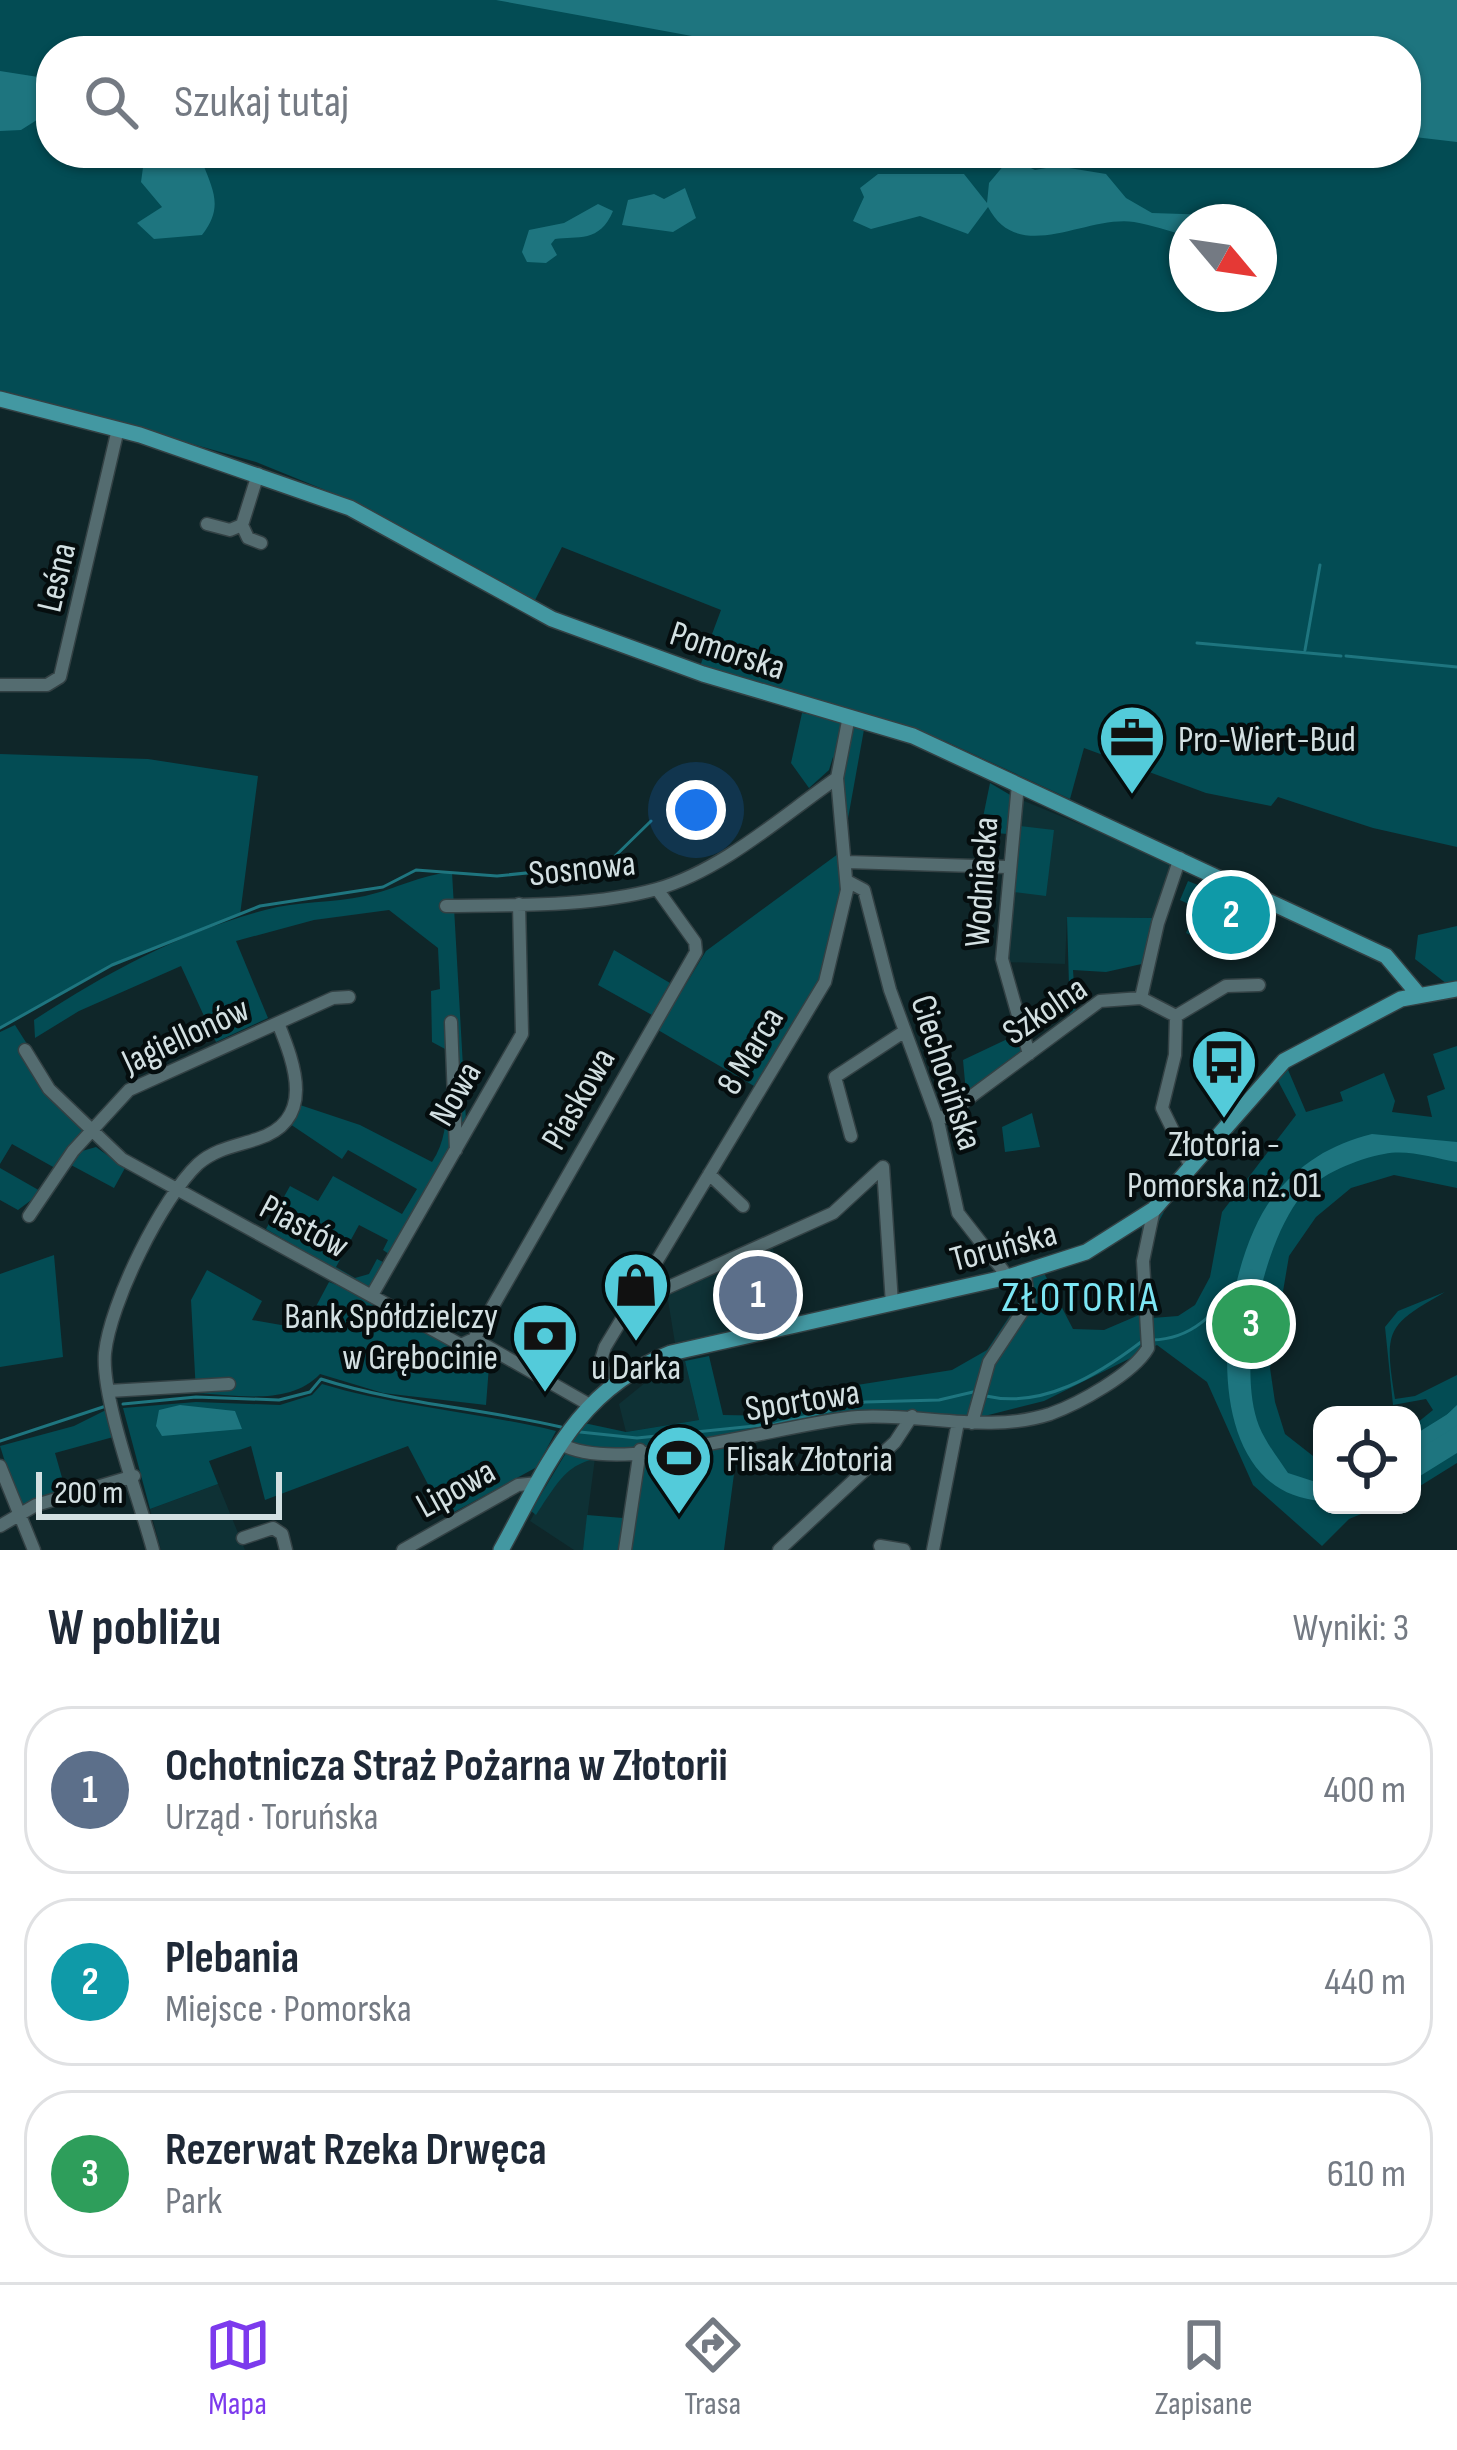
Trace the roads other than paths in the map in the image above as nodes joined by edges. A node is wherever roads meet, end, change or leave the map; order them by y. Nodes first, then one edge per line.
1 (0, 399) edge
2 (118, 429) junction
3 (258, 474) junction
4 (207, 524) dead end
5 (242, 525) junction
6 (261, 543) dead end
7 (0, 685) edge
8 (849, 716) junction
9 (838, 778) junction
10 (1018, 784) junction
11 (1180, 858) junction
12 (848, 862) junction
13 (1007, 867) junction
14 (847, 881) junction
15 (657, 889) junction
16 (519, 904) junction
17 (446, 906) dead end
18 (1259, 985) dead end
19 (1457, 989) edge
20 (1418, 994) junction
21 (349, 997) dead end
22 (1142, 998) junction
23 (1176, 1016) junction
24 (451, 1022) dead end
25 (278, 1023) junction
26 (905, 1031) junction
27 (25, 1050) dead end
28 (1029, 1054) junction
29 (938, 1121) junction
30 (89, 1132) junction
31 (851, 1136) dead end
32 (456, 1151) junction
33 (1190, 1165) junction
34 (710, 1174) junction
35 (179, 1191) junction
36 (743, 1206) dead end
37 (1154, 1208) junction
38 (29, 1216) dead end
39 (1017, 1275) junction
40 (372, 1295) junction
41 (631, 1304) junction
42 (892, 1304) junction
43 (474, 1339) junction
44 (229, 1384) dead end
45 (609, 1384) junction
46 (109, 1391) junction
47 (588, 1404) junction
48 (911, 1416) junction
49 (965, 1423) junction
50 (561, 1444) junction
51 (640, 1450) junction
52 (0, 1466) edge
53 (134, 1476) junction
54 (538, 1483) junction
55 (18, 1513) junction
56 (0, 1526) edge
57 (243, 1538) dead end
58 (880, 1546) dead end
59 (34, 1550) edge
60 (153, 1550) edge
61 (286, 1550) edge
62 (403, 1550) edge
63 (501, 1550) edge
64 (625, 1550) edge
65 (779, 1550) edge
66 (904, 1550) edge
67 (934, 1550) edge

1 - 2 main road, Pomorska
2 - 3 main road, Pomorska
2 - 7 street, Leśna
3 - 5 street
3 - 8 main road, Pomorska
4 - 5 street
5 - 6 street
8 - 9 street, 8 Marca
8 - 10 main road, Pomorska
9 - 12 street, 8 Marca
9 - 15 street, Sosnowa
10 - 11 main road, Pomorska
10 - 13 street, Wodniacka
11 - 20 main road, Pomorska
11 - 22 street
12 - 13 street
12 - 14 street, 8 Marca
13 - 28 street, Wodniacka
14 - 26 street, Ciechocińska
14 - 34 street, 8 Marca
15 - 16 street, Sosnowa
15 - 43 street, Piaskowa
16 - 17 street, Sosnowa
16 - 32 street, Nowa
18 - 23 street
19 - 20 main road, Toruńska
20 - 33 main road, Toruńska
21 - 25 street, Jagiellonów
22 - 23 street, Szkolna
22 - 28 street, Szkolna
23 - 33 street
24 - 32 street
25 - 30 street, Jagiellonów
25 - 35 street
26 - 29 street, Ciechocińska
26 - 31 street
27 - 30 street, Piastów
28 - 29 street, Szkolna
29 - 39 street, Ciechocińska
30 - 35 street, Piastów
30 - 38 street, Jagiellonów
32 - 40 street, Nowa
33 - 37 main road, Toruńska
34 - 36 street
34 - 41 street, 8 Marca
35 - 40 street, Piastów
35 - 46 street
37 - 39 main road, Toruńska
37 - 49 street, Sportowa
39 - 42 main road, Toruńska
39 - 49 street
40 - 43 street, Piastów
41 - 42 street
41 - 45 street, 8 Marca
42 - 45 main road, Toruńska
43 - 47 street, Piastów
44 - 46 street
45 - 47 main road, Toruńska
46 - 53 street
47 - 50 main road, Toruńska
48 - 49 street, Sportowa
48 - 51 street, Sportowa
48 - 65 street
49 - 67 street
50 - 51 street, Sportowa
50 - 54 main road, Toruńska
51 - 64 street
52 - 55 street
53 - 55 street
53 - 60 street
54 - 62 street, Lipowa
54 - 63 main road, Toruńska
55 - 56 street
55 - 59 street
57 - 61 street
58 - 66 street

